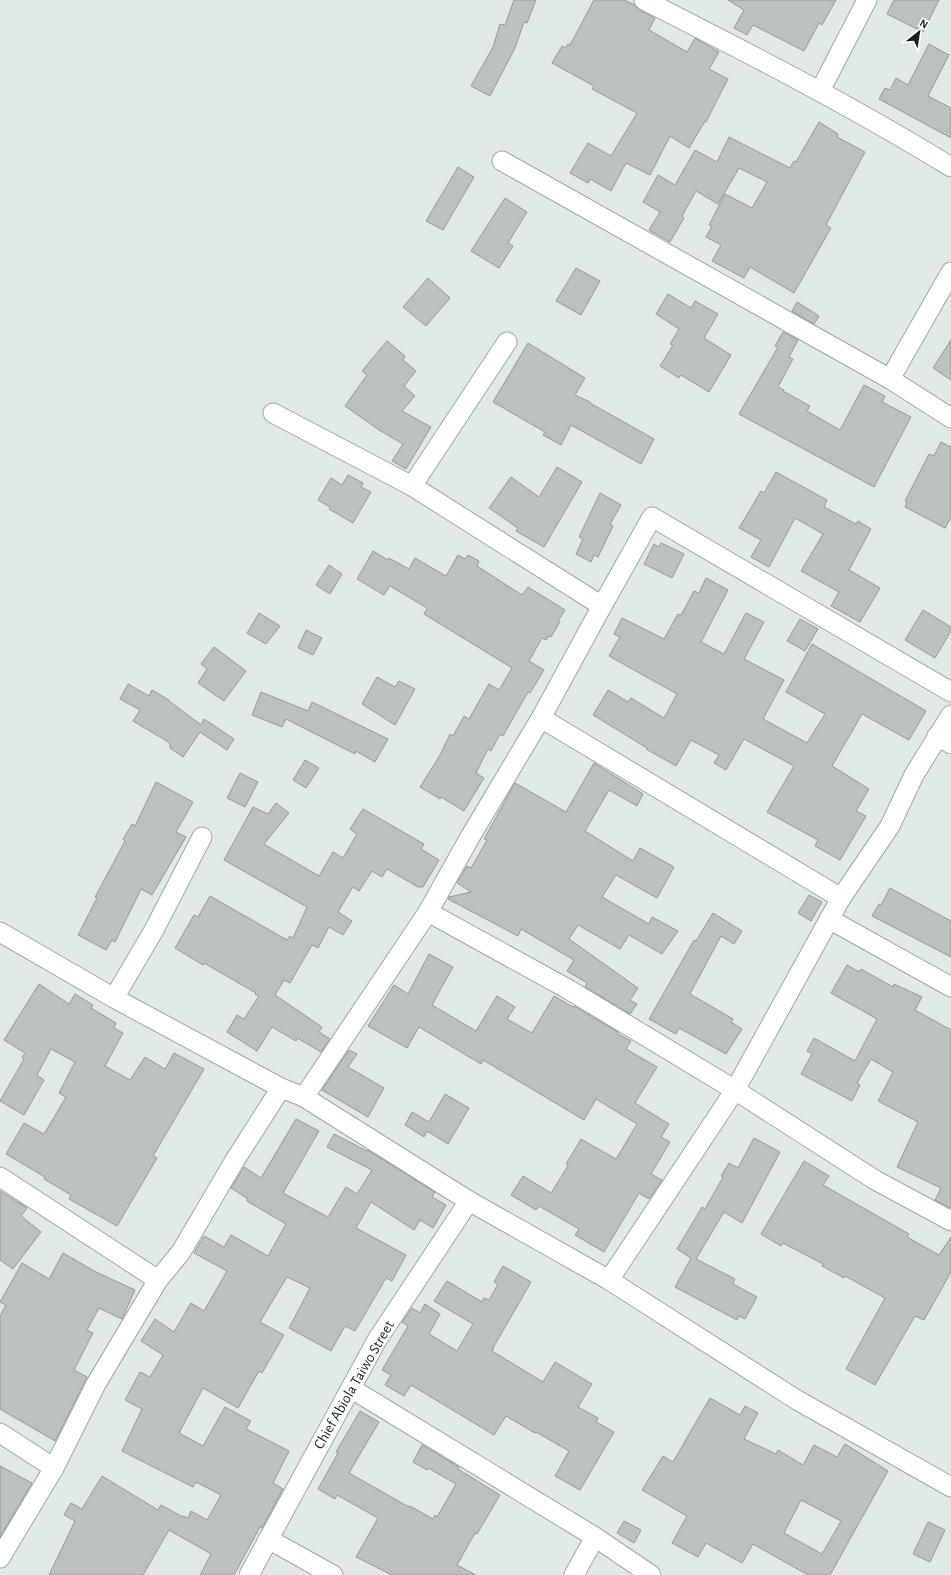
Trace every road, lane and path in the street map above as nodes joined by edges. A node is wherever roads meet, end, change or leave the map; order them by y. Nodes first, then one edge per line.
1 (644, 0) edge
2 (866, 0) edge
3 (820, 91) junction
4 (502, 161) dead end
5 (951, 167) edge
6 (951, 272) edge
7 (507, 342) dead end
8 (890, 379) junction
9 (273, 413) dead end
10 (951, 418) edge
11 (412, 486) junction
12 (602, 606) junction
13 (951, 692) edge
14 (951, 715) edge
15 (541, 718) junction
16 (944, 740) edge
17 (202, 837) dead end
18 (841, 898) junction
19 (428, 912) junction
20 (829, 919) junction
21 (0, 932) edge
22 (951, 987) edge
23 (114, 998) junction
24 (282, 1088) junction
25 (734, 1090) junction
26 (304, 1097) junction
27 (0, 1177) edge
28 (469, 1201) junction
29 (951, 1222) edge
30 (158, 1280) junction
31 (609, 1280) junction
32 (352, 1389) junction
33 (0, 1433) edge
34 (54, 1468) junction
35 (951, 1487) edge
36 (595, 1537) junction
37 (268, 1539) junction
38 (0, 1558) edge
39 (249, 1575) edge
40 (333, 1575) edge
41 (574, 1575) edge
42 (651, 1575) edge

1 - 3 street
2 - 3 street
3 - 5 street
4 - 8 street
6 - 8 street
7 - 11 street
8 - 10 street
9 - 11 street
11 - 12 street
12 - 13 street
12 - 15 street
14 - 16 street
15 - 18 street
15 - 19 street
16 - 18 street
17 - 23 street
18 - 20 street
19 - 25 street
19 - 26 street
20 - 22 street
20 - 25 street
21 - 23 street
23 - 24 street
24 - 26 street
24 - 30 street
25 - 29 street
25 - 31 street
26 - 28 street
27 - 30 street
28 - 31 street
28 - 32 street, Chief Abiola Taiwo Street
30 - 34 street
31 - 35 street
32 - 36 street
32 - 37 street, Chief Abiola Taiwo Street
33 - 34 street
34 - 38 street
36 - 41 street
36 - 42 street
37 - 39 street, Chief Abiola Taiwo Street
37 - 40 street

